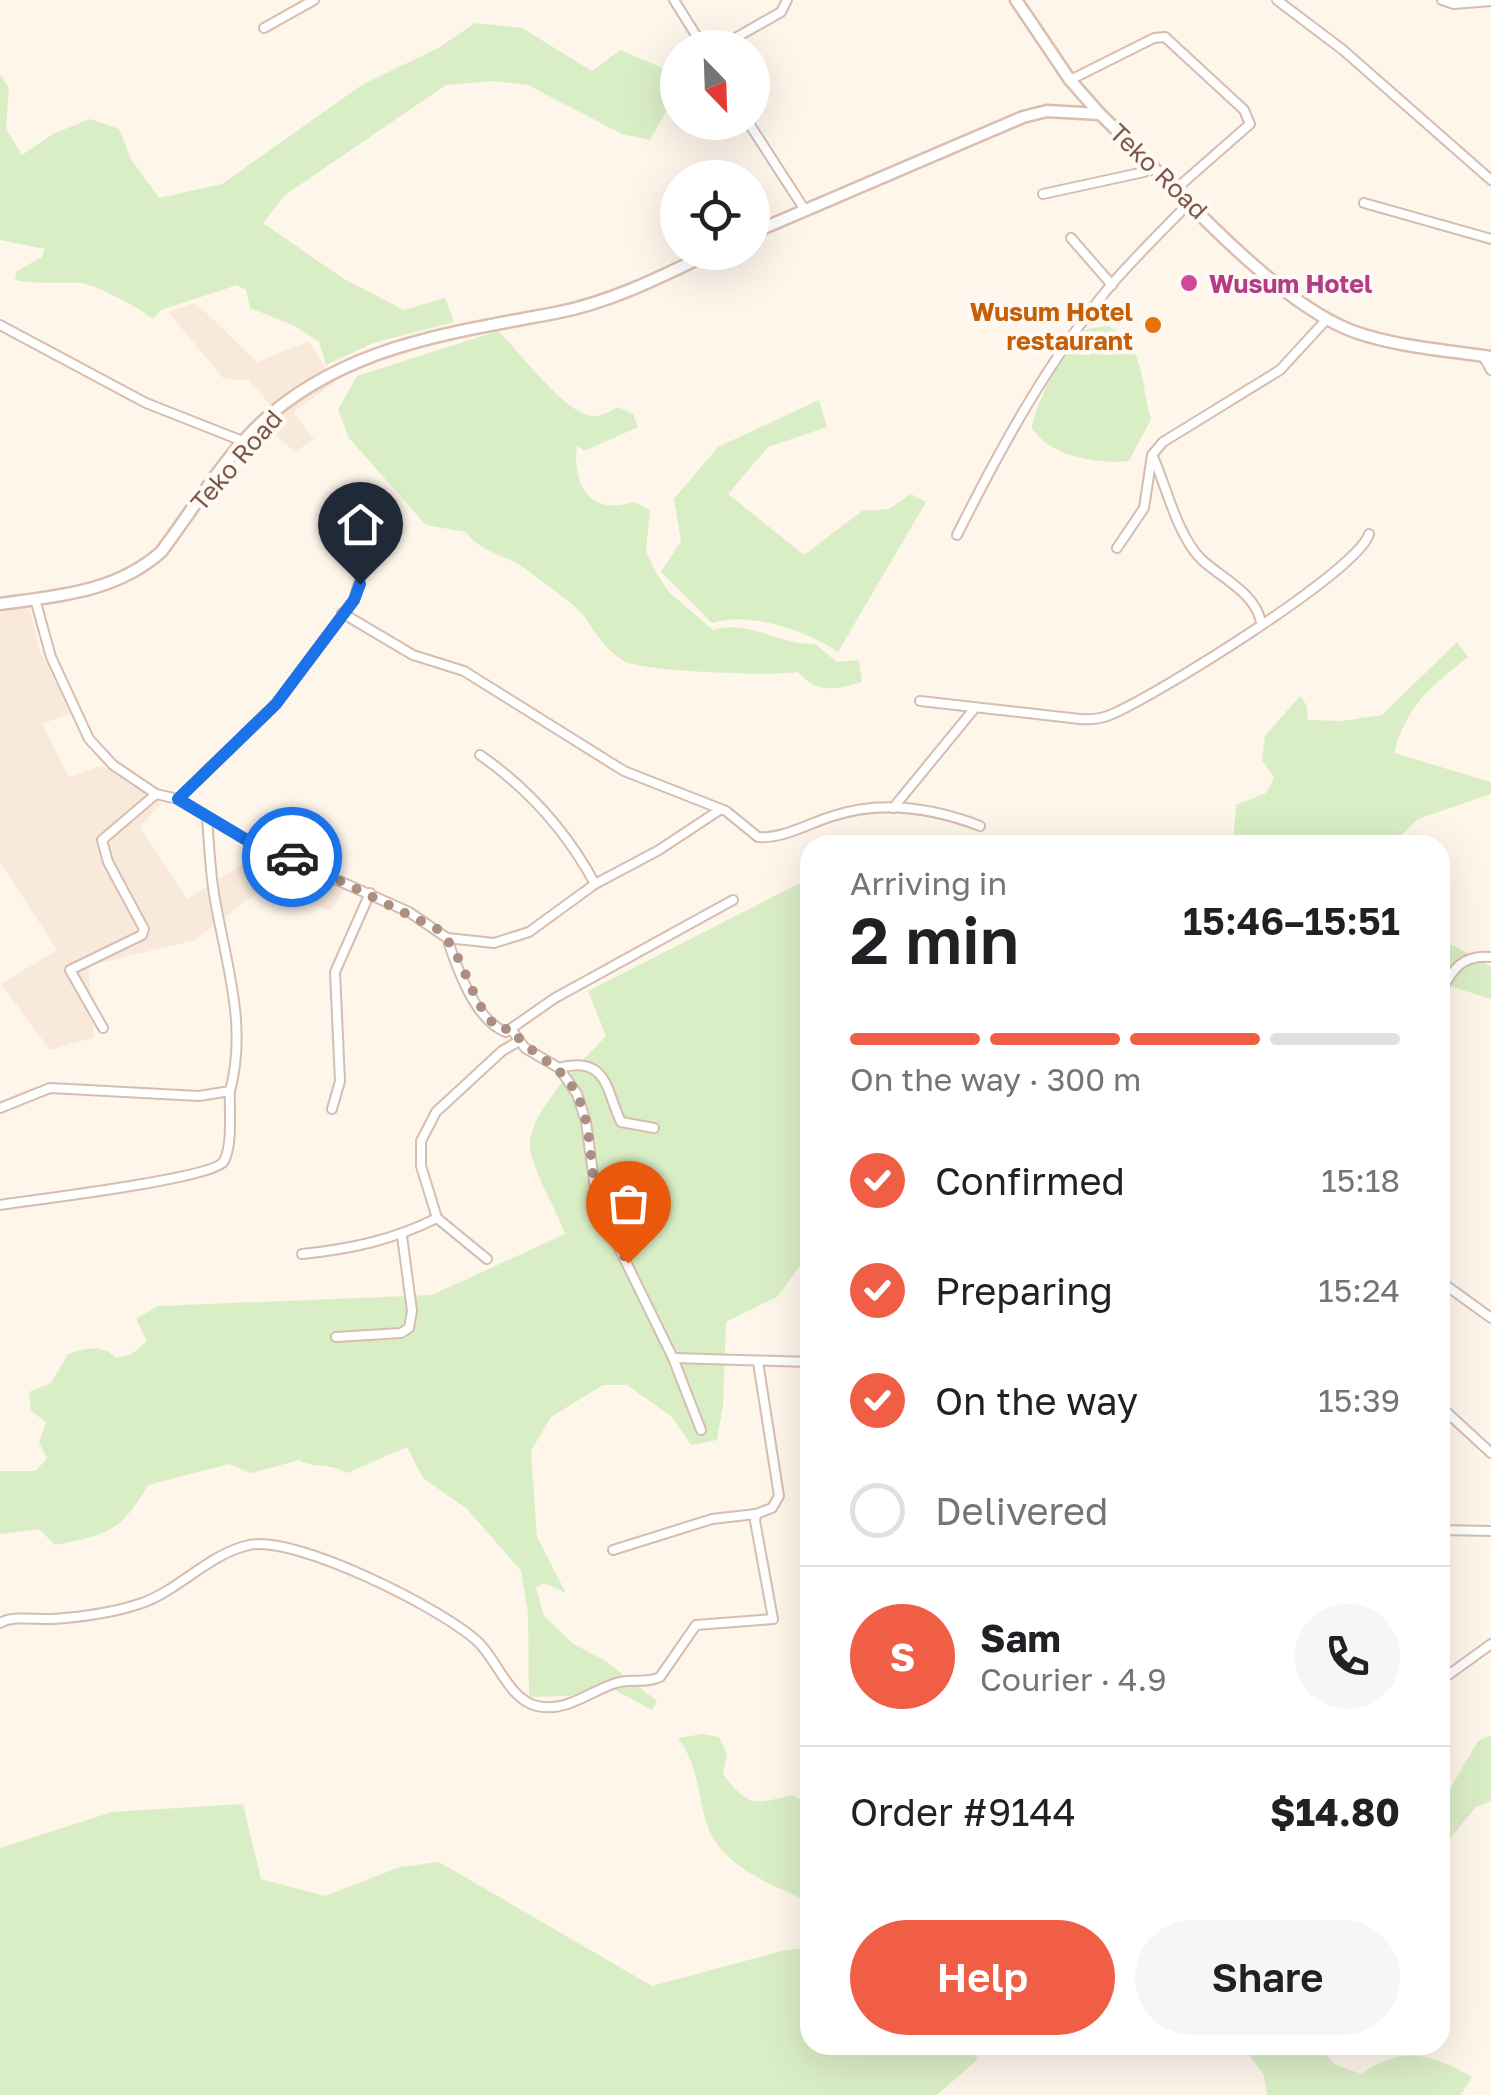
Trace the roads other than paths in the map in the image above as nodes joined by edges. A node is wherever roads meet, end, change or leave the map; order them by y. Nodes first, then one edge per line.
1 (314, 0) edge
2 (674, 0) edge
3 (788, 0) edge
4 (1016, 0) edge
5 (1277, 0) edge
6 (1442, 0) edge
7 (1491, 1) edge
8 (264, 28) dead end
9 (693, 30) edge
10 (750, 30) edge
11 (1070, 80) junction
12 (1100, 114) junction
13 (760, 140) edge
14 (1154, 166) junction
15 (1491, 180) edge
16 (1178, 188) junction
17 (1043, 194) dead end
18 (1191, 201) junction
19 (1364, 202) dead end
20 (804, 207) junction
21 (770, 224) edge
22 (1071, 238) dead end
23 (1491, 239) edge
24 (676, 270) edge
25 (1112, 285) junction
26 (1326, 320) junction
27 (0, 324) edge
28 (1487, 356) edge
29 (1491, 370) edge
30 (245, 442) junction
31 (1152, 455) junction
32 (1369, 534) dead end
33 (359, 535) dead end
34 (957, 535) dead end
35 (1117, 548) dead end
36 (35, 600) junction
37 (0, 604) edge
38 (342, 613) junction
39 (1261, 622) junction
40 (920, 701) dead end
41 (974, 709) junction
42 (480, 755) dead end
43 (156, 794) junction
44 (178, 799) junction
45 (721, 808) junction
46 (894, 808) junction
47 (207, 817) junction
48 (980, 826) dead end
49 (595, 884) junction
50 (370, 893) junction
51 (733, 900) dead end
52 (447, 938) junction
53 (1491, 957) edge
54 (1450, 976) edge
55 (103, 1028) dead end
56 (511, 1028) junction
57 (519, 1041) junction
58 (559, 1068) junction
59 (230, 1092) junction
60 (0, 1108) edge
61 (332, 1108) dead end
62 (654, 1128) dead end
63 (0, 1205) edge
64 (437, 1218) junction
65 (402, 1236) junction
66 (302, 1254) dead end
67 (486, 1259) dead end
68 (1450, 1287) edge
69 (1491, 1318) edge
70 (336, 1337) dead end
71 (673, 1358) junction
72 (758, 1362) junction
73 (800, 1362) edge
74 (1450, 1415) edge
75 (701, 1430) dead end
76 (1491, 1453) edge
77 (756, 1514) junction
78 (1450, 1530) edge
79 (1491, 1531) edge
80 (613, 1550) dead end
81 (0, 1624) edge
82 (1491, 1644) edge
83 (1450, 1675) edge

1 - 8 street
2 - 9 street
3 - 10 street
4 - 11 street
5 - 15 street
6 - 7 street
11 - 12 street
11 - 16 street
12 - 14 street, Teko Road
12 - 20 street, Teko Road
13 - 20 street
14 - 16 street, Teko Road
14 - 17 street
16 - 18 street, Teko Road
18 - 25 street
18 - 26 street, Teko Road
19 - 23 street
20 - 21 street, Teko Road
22 - 25 street
24 - 30 street, Teko Road
25 - 34 street
26 - 28 street, Teko Road
26 - 31 street
27 - 30 street
28 - 29 street
30 - 36 street, Teko Road
31 - 35 street
31 - 39 street
32 - 39 street
33 - 38 street
36 - 37 street, Teko Road
36 - 43 street
38 - 44 street
38 - 45 street
39 - 41 street
40 - 41 street
41 - 46 street
42 - 49 street
43 - 44 street
43 - 55 street
44 - 47 street
45 - 46 street
45 - 49 street
46 - 48 street
47 - 50 street
47 - 59 street
49 - 52 street
50 - 52 street
50 - 61 street
51 - 56 street
52 - 56 street
53 - 54 street
56 - 57 street
57 - 58 street
57 - 64 street
58 - 62 street
58 - 71 street
59 - 60 street
59 - 63 street
64 - 65 street
64 - 67 street
65 - 66 street
65 - 70 street
68 - 69 street
71 - 72 street
71 - 75 street
72 - 73 street
72 - 77 street
74 - 76 street
77 - 80 street
77 - 81 street
78 - 79 street
82 - 83 street

